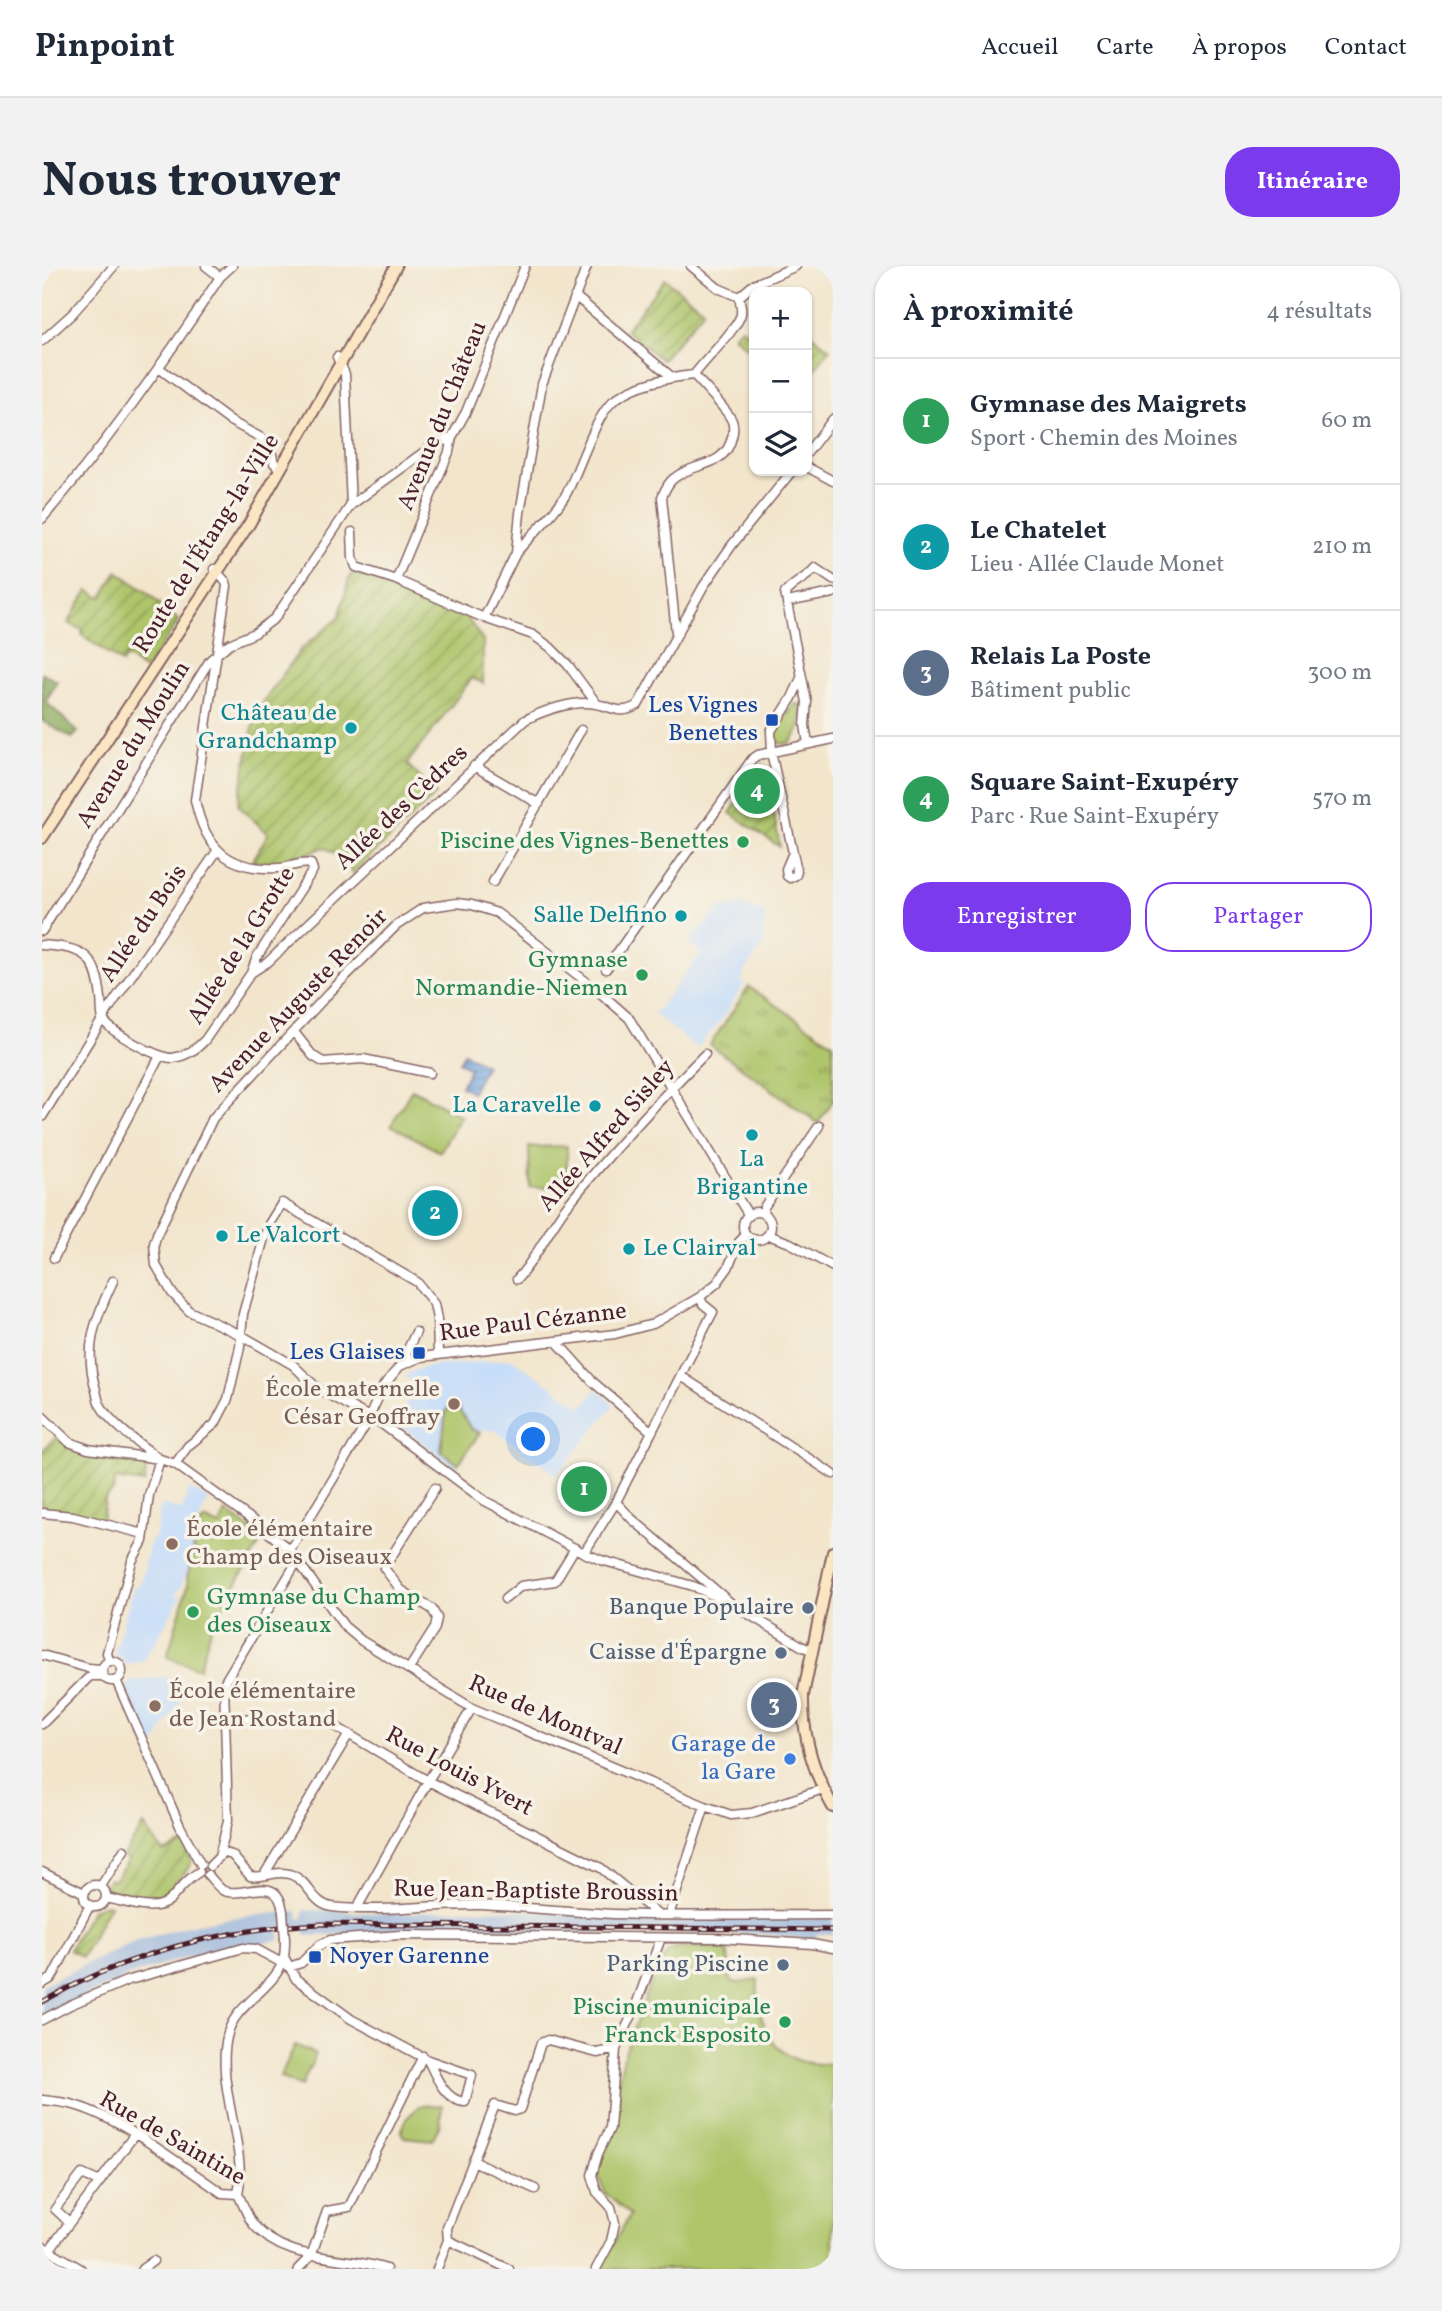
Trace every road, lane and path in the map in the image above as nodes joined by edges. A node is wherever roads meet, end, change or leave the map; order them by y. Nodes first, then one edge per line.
1 (114, 266) edge
2 (206, 266) edge
3 (232, 266) edge
4 (390, 266) edge
5 (396, 266) edge
6 (525, 266) edge
7 (587, 266) edge
8 (691, 266) edge
9 (796, 266) edge
10 (220, 277) junction
11 (575, 296) junction
12 (739, 297) junction
13 (42, 341) edge
14 (339, 360) junction
15 (159, 368) junction
16 (694, 376) junction
17 (673, 378) junction
18 (833, 419) edge
19 (452, 437) junction
20 (812, 446) edge
21 (278, 468) junction
22 (812, 470) edge
23 (788, 476) edge
24 (833, 481) edge
25 (351, 505) junction
26 (42, 519) edge
27 (352, 532) dead end
28 (516, 553) junction
29 (215, 570) junction
30 (396, 580) junction
31 (833, 580) edge
32 (833, 593) edge
33 (787, 602) junction
34 (484, 618) junction
35 (676, 633) junction
36 (218, 653) junction
37 (802, 678) junction
38 (792, 698) junction
39 (807, 702) junction
40 (597, 704) junction
41 (581, 730) dead end
42 (833, 739) edge
43 (808, 744) junction
44 (772, 752) junction
45 (474, 766) junction
46 (538, 804) junction
47 (42, 829) edge
48 (42, 838) edge
49 (217, 851) junction
50 (792, 855) dead end
51 (493, 882) dead end
52 (42, 931) edge
53 (42, 945) edge
54 (606, 970) dead end
55 (251, 973) junction
56 (103, 1019) junction
57 (294, 1032) junction
58 (705, 1054) dead end
59 (160, 1056) junction
60 (430, 1073) dead end
61 (672, 1087) junction
62 (42, 1116) edge
63 (818, 1126) dead end
64 (763, 1214) junction
65 (749, 1216) junction
66 (746, 1235) junction
67 (768, 1235) junction
68 (54, 1258) dead end
69 (833, 1267) edge
70 (517, 1279) dead end
71 (113, 1281) dead end
72 (700, 1297) junction
73 (416, 1332) dead end
74 (241, 1335) junction
75 (557, 1342) junction
76 (438, 1354) junction
77 (410, 1360) junction
78 (681, 1376) junction
79 (42, 1416) edge
80 (370, 1417) junction
81 (652, 1432) junction
82 (160, 1459) junction
83 (175, 1464) junction
84 (833, 1474) edge
85 (435, 1488) dead end
86 (616, 1503) junction
87 (42, 1513) edge
88 (144, 1534) junction
89 (575, 1548) junction
90 (290, 1550) junction
91 (833, 1552) edge
92 (584, 1553) junction
93 (298, 1560) junction
94 (505, 1599) dead end
95 (732, 1604) junction
96 (812, 1650) junction
97 (42, 1655) edge
98 (109, 1660) junction
99 (409, 1669) junction
100 (102, 1673) junction
101 (116, 1680) junction
102 (471, 1708) junction
103 (225, 1719) junction
104 (42, 1724) edge
105 (349, 1734) junction
106 (428, 1781) junction
107 (829, 1799) edge
108 (705, 1806) junction
109 (124, 1850) dead end
110 (221, 1852) junction
111 (204, 1870) junction
112 (42, 1872) edge
113 (264, 1875) junction
114 (101, 1886) junction
115 (84, 1893) junction
116 (106, 1898) junction
117 (90, 1905) junction
118 (357, 1908) junction
119 (657, 1914) junction
120 (669, 1915) junction
121 (833, 1915) edge
122 (661, 1938) junction
123 (833, 1948) edge
124 (285, 1962) junction
125 (42, 1984) edge
126 (42, 2020) edge
127 (616, 2049) junction
128 (426, 2058) junction
129 (42, 2100) edge
130 (135, 2134) junction
131 (474, 2161) junction
132 (100, 2182) junction
133 (535, 2189) dead end
134 (238, 2194) junction
135 (69, 2222) junction
136 (448, 2240) junction
137 (46, 2248) edge
138 (311, 2256) junction
139 (153, 2261) dead end
140 (81, 2269) edge
141 (142, 2269) edge
142 (298, 2269) edge
143 (386, 2269) edge
144 (437, 2269) edge
145 (509, 2269) edge
146 (596, 2269) edge

1 - 13 street
2 - 10 street
3 - 10 street
4 - 14 street, Route de l'Étang-la-Ville
5 - 14 street, Route de l'Étang-la-Ville
6 - 19 street, Avenue du Château
7 - 11 street
8 - 12 street
9 - 12 street
10 - 15 street
11 - 17 street
11 - 28 street
12 - 16 street
14 - 21 street, Route de l'Étang-la-Ville
14 - 25 street
15 - 21 street
15 - 26 street
16 - 17 street
16 - 35 street
17 - 28 street
18 - 20 street
19 - 25 street
19 - 30 street, Avenue du Château
21 - 29 street, Route de l'Étang-la-Ville
22 - 24 street
23 - 35 street, Allée des Cèdres
25 - 36 street
27 - 30 street
28 - 34 street
29 - 36 street
29 - 47 street, Route de l'Étang-la-Ville
29 - 48 street, Route de l'Étang-la-Ville
30 - 34 street
31 - 33 street
32 - 33 street
33 - 37 street
34 - 40 street
35 - 40 street, Allée des Cèdres
36 - 49 street
36 - 52 street, Avenue du Moulin
37 - 38 street
37 - 39 street
38 - 39 street
38 - 44 street
39 - 43 street
40 - 45 street, Allée des Cèdres
41 - 46 street
42 - 43 street
43 - 44 street
44 - 50 street
44 - 54 street
45 - 46 street
45 - 55 street, Allée des Cèdres
46 - 51 street
49 - 55 street, Allée de la Grotte
49 - 56 street, Allée du Bois
53 - 56 street
55 - 59 street, Allée de la Grotte
56 - 59 street
56 - 62 street, Allée du Bois
57 - 60 street
57 - 61 street, Avenue Auguste Renoir
57 - 74 street, Avenue Auguste Renoir
58 - 61 street, Allée Alfred Sisley
59 - 68 street
61 - 65 street, Avenue Auguste Renoir
61 - 70 street, Allée Alfred Sisley
63 - 64 street
64 - 65 street
64 - 67 street
65 - 66 street
66 - 67 street
66 - 72 street, Rue Paul Cézanne
67 - 69 street
71 - 82 street
72 - 75 street, Rue Paul Cézanne
72 - 78 street
73 - 77 street
74 - 76 street
74 - 80 street, Avenue Auguste Renoir
74 - 83 street
75 - 76 street, Rue Paul Cézanne
75 - 81 street
76 - 77 street, Rue Paul Cézanne
77 - 80 street
78 - 81 street
78 - 84 street
79 - 82 street
80 - 89 street, Avenue Auguste Renoir
80 - 90 street
81 - 86 street
82 - 83 street, Rue de Montval
82 - 88 street
83 - 90 street, Rue de Montval
85 - 99 street
86 - 92 street
86 - 95 street
87 - 88 street
88 - 98 street
89 - 92 street, Avenue Auguste Renoir
89 - 94 street
90 - 93 street, Rue de Montval
91 - 96 street
92 - 95 street, Avenue Auguste Renoir
93 - 99 street, Rue de Montval
93 - 103 street
95 - 96 street
96 - 107 street
97 - 100 street
98 - 100 street
98 - 101 street
99 - 102 street, Rue de Montval
100 - 101 street
100 - 104 street
101 - 111 street
102 - 106 street
102 - 108 street, Rue de Montval
103 - 105 street, Rue Louis Yvert
103 - 110 street
105 - 106 street, Rue Louis Yvert
105 - 113 street
106 - 118 street
106 - 119 street, Rue Louis Yvert
107 - 108 street, Rue de Montval
108 - 120 street
109 - 114 street
110 - 111 street
110 - 113 street, Rue Jean-Baptiste Broussin
111 - 116 street
111 - 124 street, bridge
112 - 115 street
113 - 118 street, Rue Jean-Baptiste Broussin
114 - 115 street
114 - 116 street
115 - 117 street
116 - 117 street
117 - 125 street
118 - 119 street, Rue Jean-Baptiste Broussin
119 - 120 street, Rue Jean-Baptiste Broussin
120 - 121 street, Rue Jean-Baptiste Broussin
122 - 123 street
122 - 124 street
122 - 127 street
124 - 126 street
124 - 128 street
124 - 134 street
127 - 131 street
127 - 146 street
128 - 128 street
128 - 138 street
129 - 130 street, Rue de Saintine
130 - 132 street
130 - 134 street, Rue de Saintine
131 - 133 street
131 - 136 street
132 - 135 street
132 - 135 street
134 - 138 street, Rue de Saintine
135 - 137 street
136 - 144 street
136 - 145 street
137 - 140 street
138 - 142 street
138 - 143 street, Rue de Saintine
139 - 141 street

